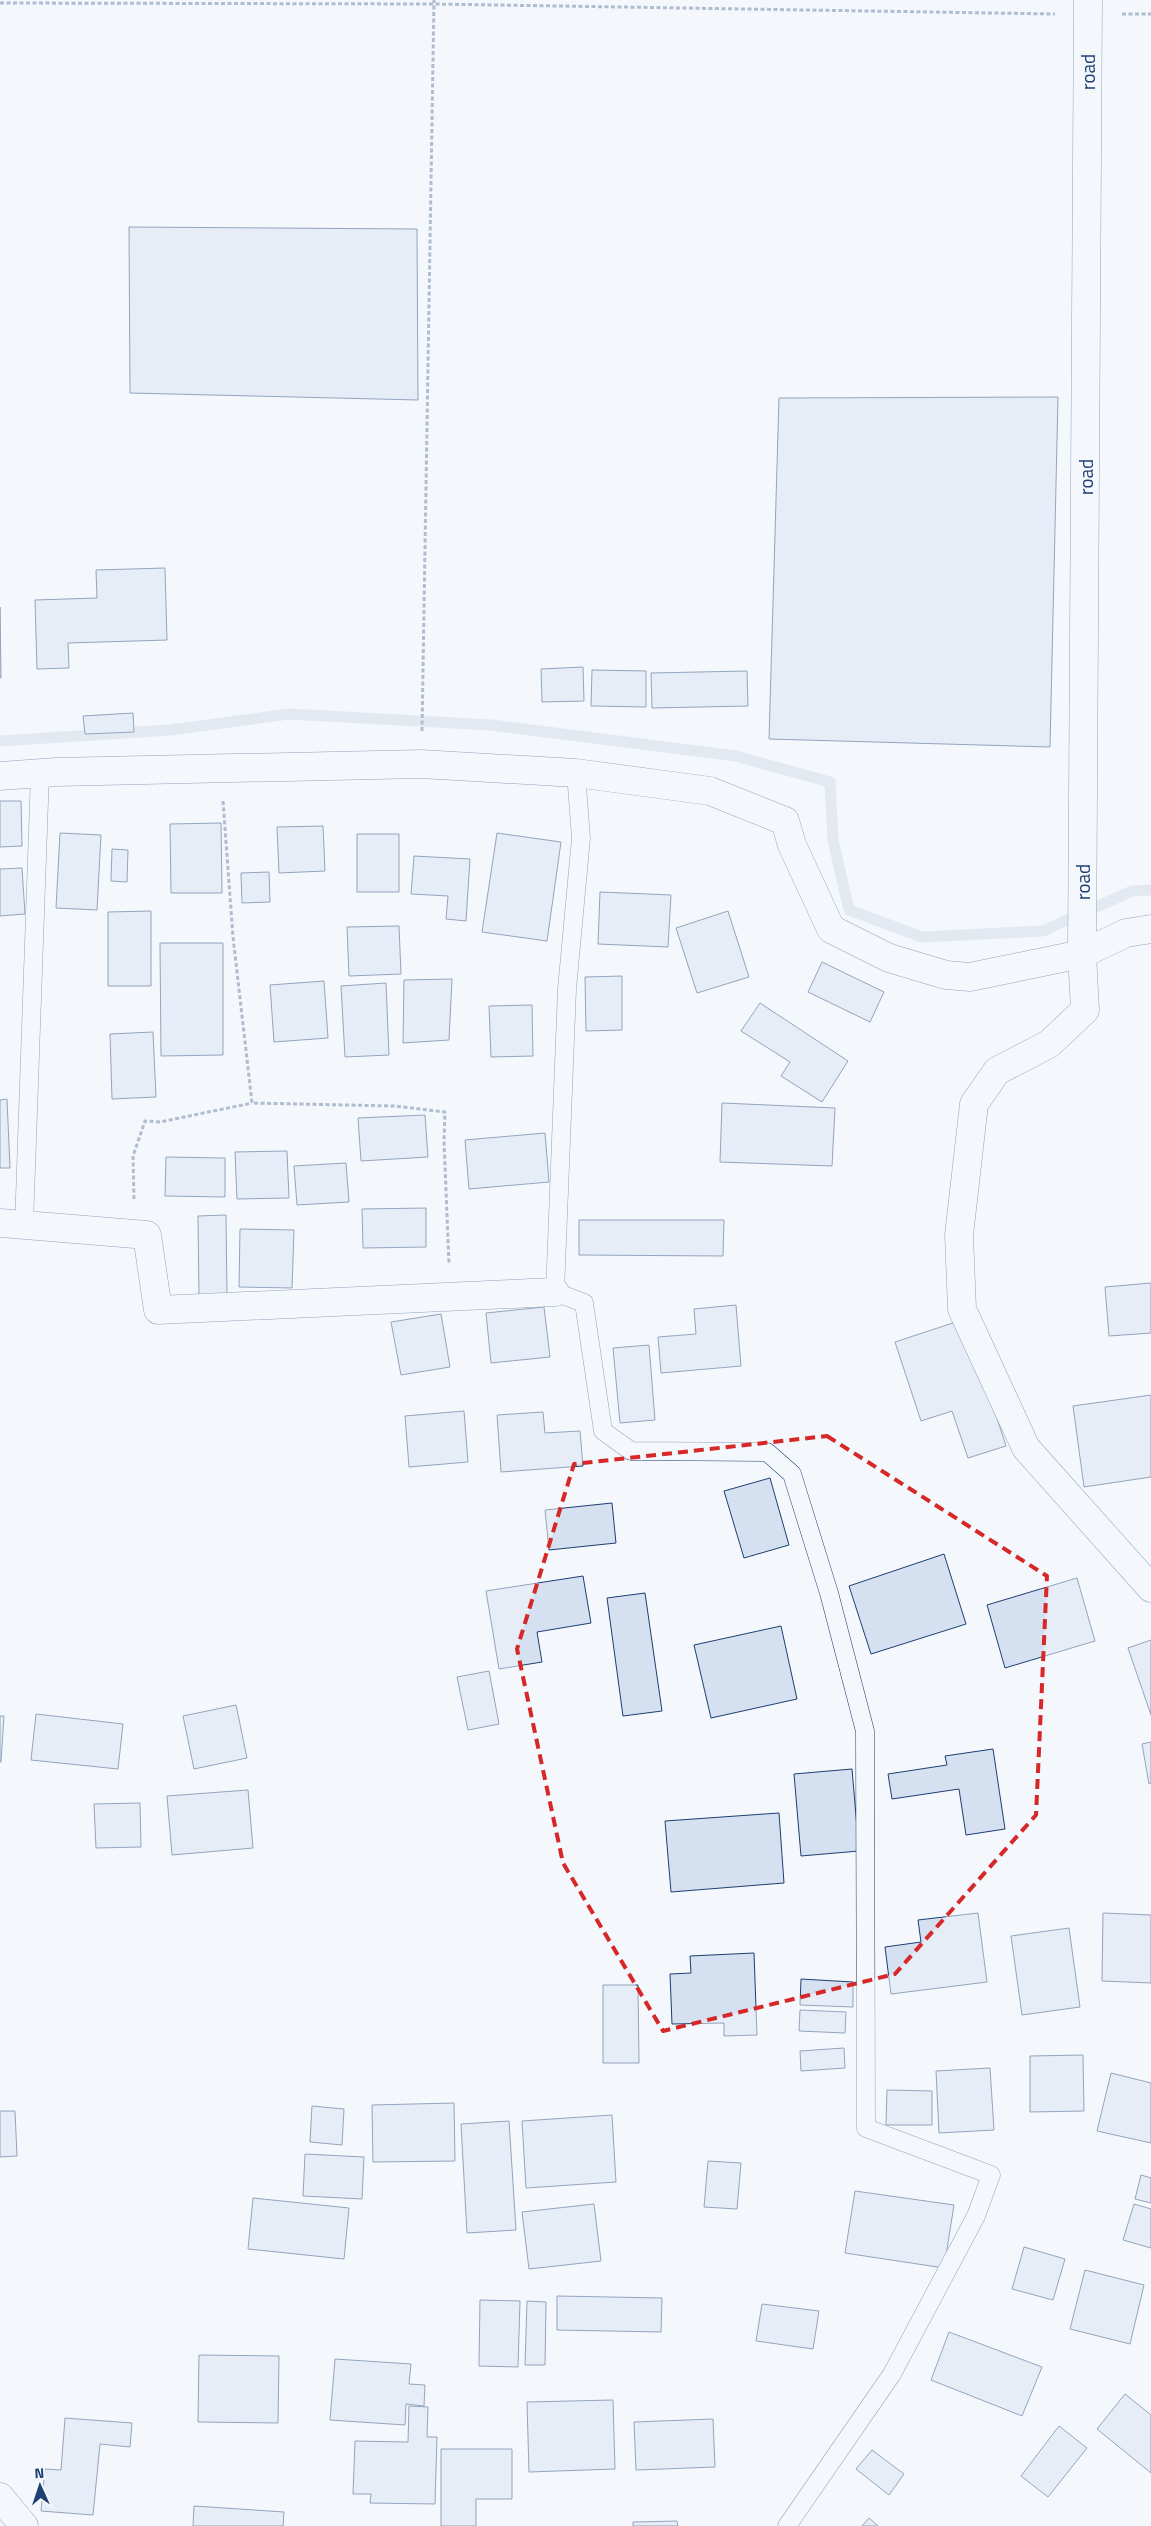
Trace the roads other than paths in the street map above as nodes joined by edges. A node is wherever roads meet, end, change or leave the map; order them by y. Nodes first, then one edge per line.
1 (1087, 7) edge
2 (40, 773) junction
3 (576, 773) junction
4 (0, 776) edge
5 (1151, 929) edge
6 (1082, 954) junction
7 (12, 1224) edge
8 (555, 1292) junction
9 (1151, 1588) edge
10 (0, 2497) edge
11 (24, 2526) edge
12 (787, 2526) edge

1 - 6 street, road
2 - 3 street
2 - 4 street
2 - 7 lane
3 - 6 street
3 - 8 lane
5 - 6 street
6 - 9 street, road
7 - 8 street
8 - 12 lane
10 - 11 street

